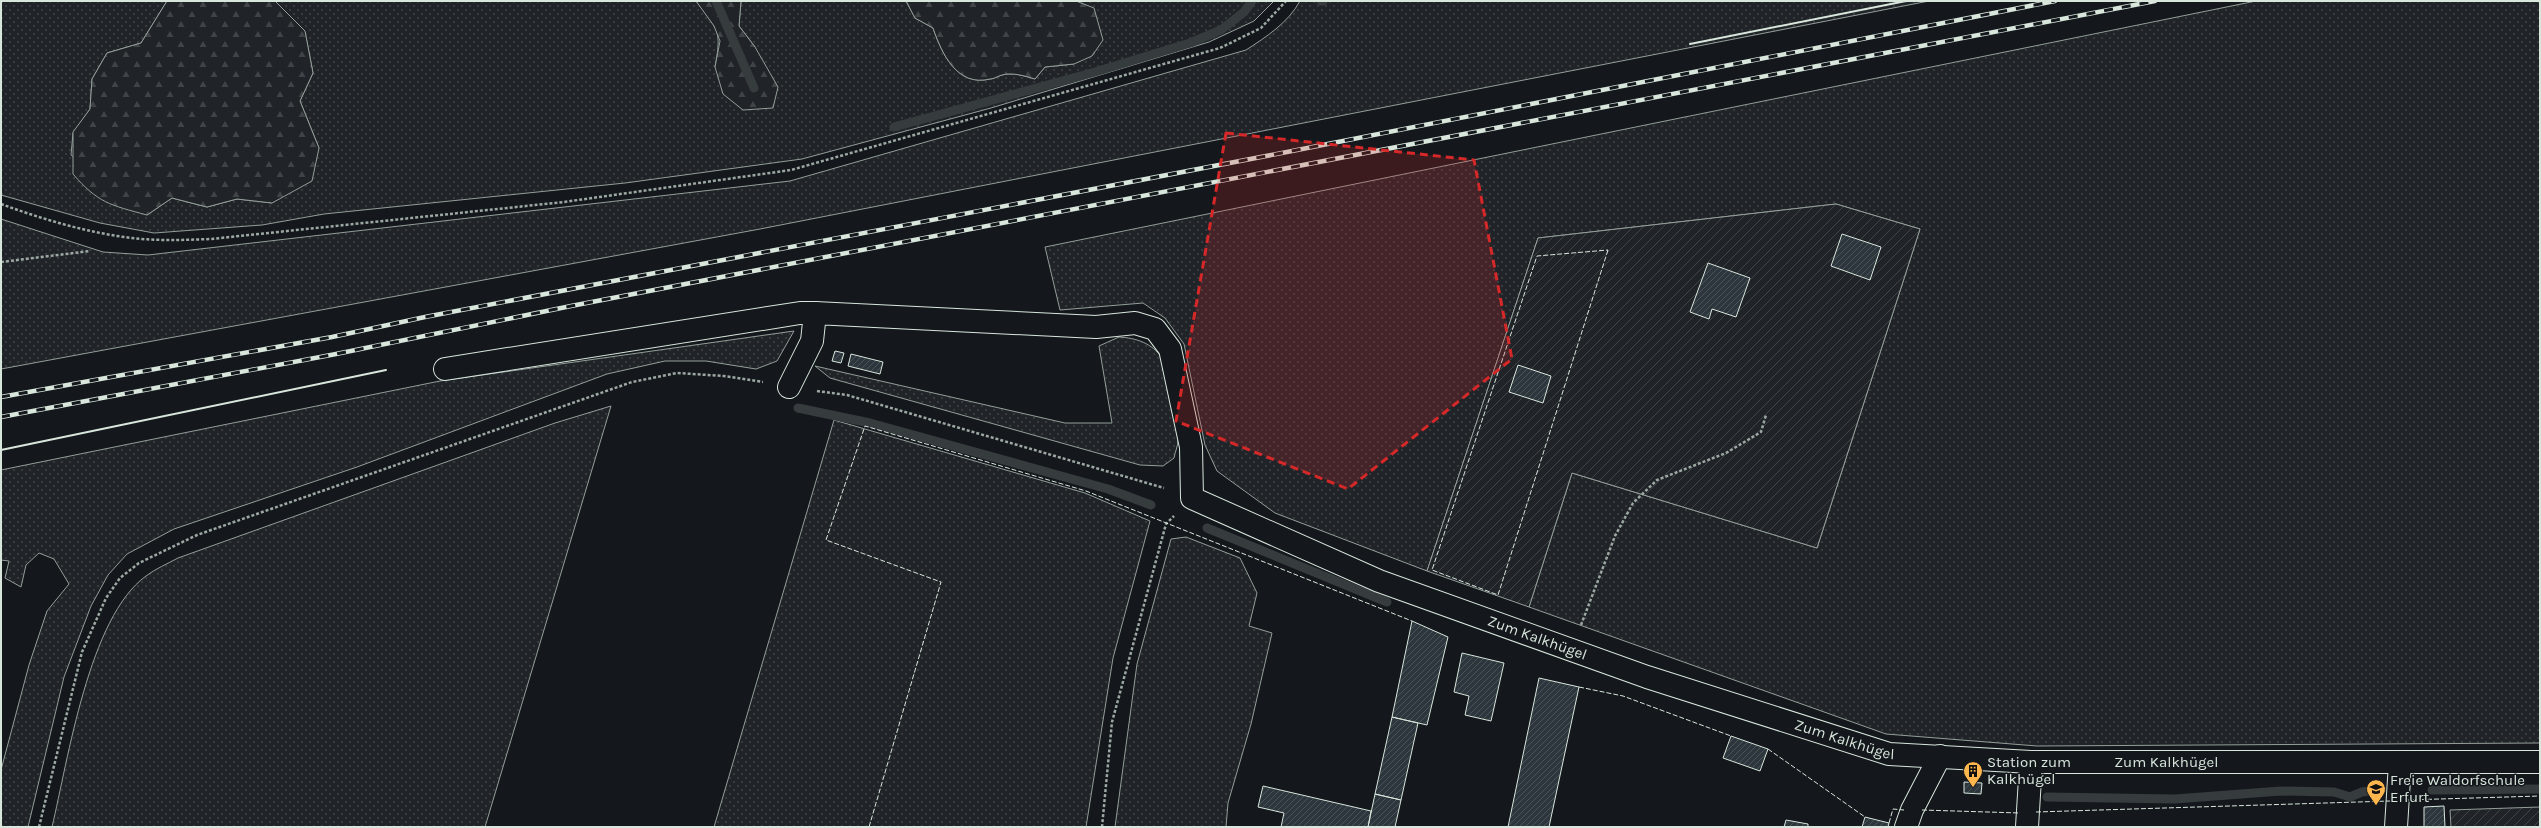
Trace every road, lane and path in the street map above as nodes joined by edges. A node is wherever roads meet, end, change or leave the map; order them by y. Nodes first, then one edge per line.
1 (1286, 1) edge
2 (1, 204) edge
3 (90, 251) dead end
4 (1, 262) edge
5 (815, 313) junction
6 (445, 369) dead end
7 (789, 387) junction
8 (1766, 416) dead end
9 (1192, 498) junction
10 (1166, 524) dead end
11 (1572, 650) junction
12 (1940, 756) junction
13 (2031, 762) junction
14 (2540, 762) edge
15 (2400, 763) junction
16 (39, 827) edge
17 (1102, 827) edge
18 (1906, 827) edge
19 (2027, 827) edge
20 (2396, 827) edge

1 - 2 path
3 - 4 path
5 - 6 lane
5 - 7 lane
5 - 9 lane
7 - 9 path
7 - 16 path
8 - 11 path
9 - 11 lane, Zum Kalkhügel
10 - 17 path
11 - 12 lane, Zum Kalkhügel
12 - 13 lane, Zum Kalkhügel
12 - 18 lane
13 - 15 lane, Zum Kalkhügel
13 - 19 lane
14 - 15 lane, Zum Kalkhügel
15 - 20 lane

